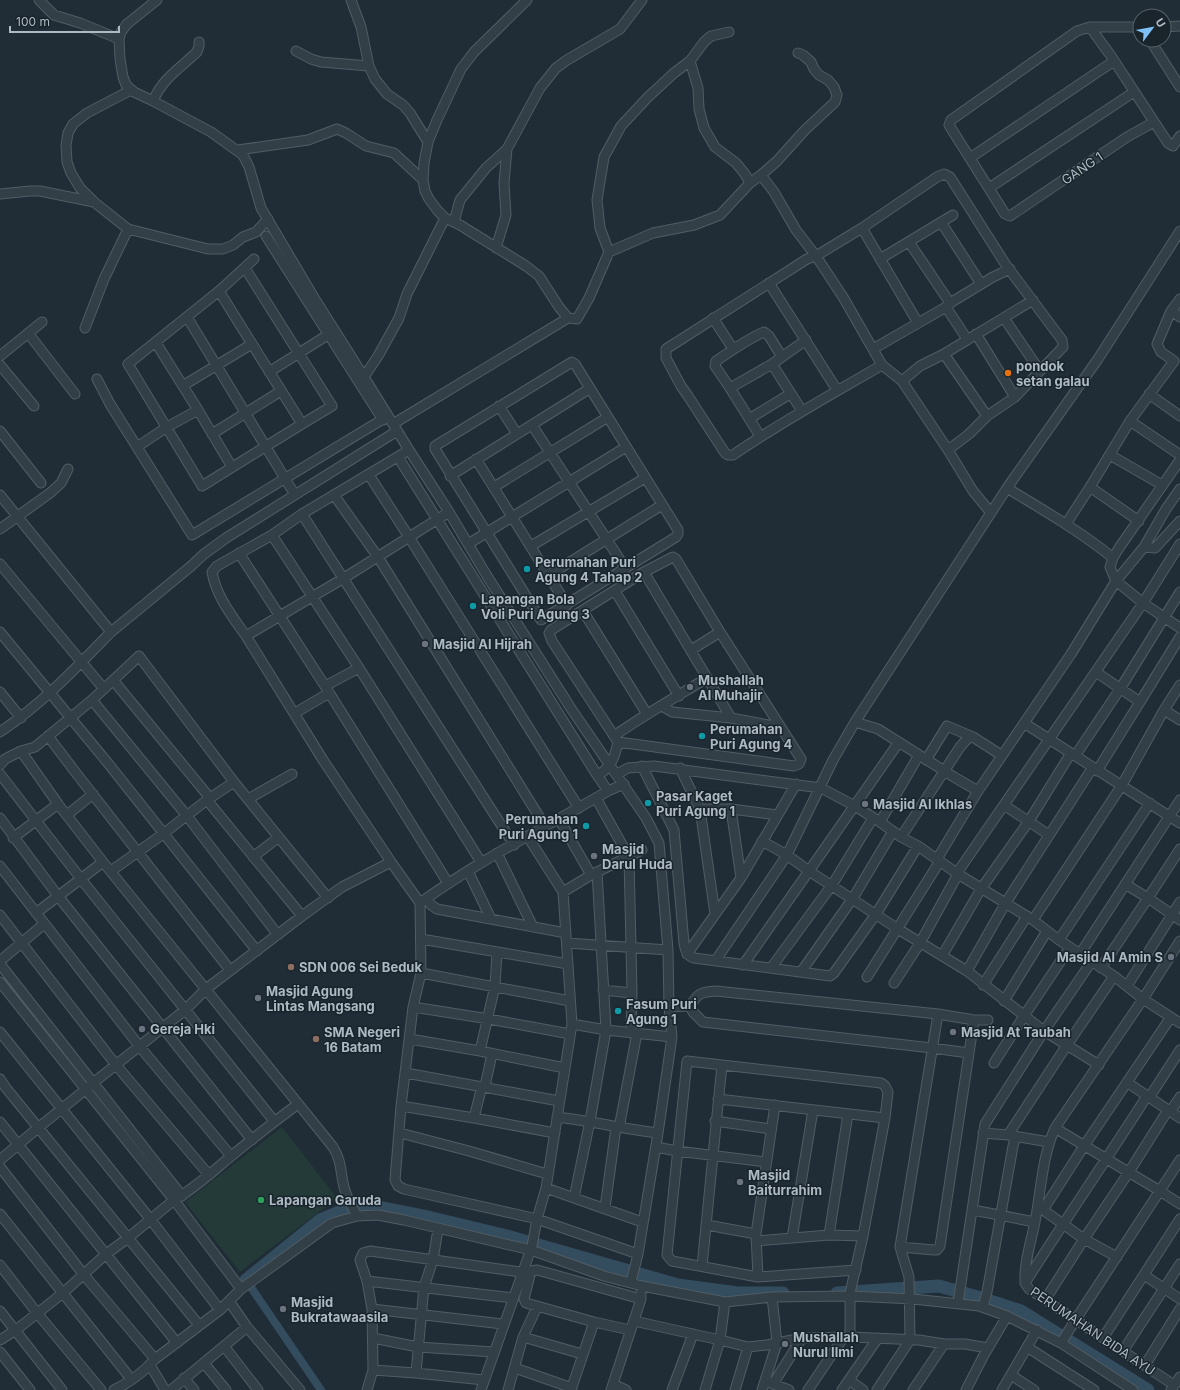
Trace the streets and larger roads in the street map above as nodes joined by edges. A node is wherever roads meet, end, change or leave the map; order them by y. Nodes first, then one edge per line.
1 (39, 0) edge
2 (156, 0) edge
3 (351, 0) edge
4 (527, 0) edge
5 (642, 0) edge
6 (1090, 27) junction
7 (1132, 27) edge
8 (729, 32) dead end
9 (119, 39) junction
10 (199, 42) dead end
11 (1155, 48) edge
12 (296, 51) dead end
13 (798, 53) dead end
14 (690, 61) junction
15 (1114, 61) junction
16 (370, 66) junction
17 (1180, 88) edge
18 (131, 90) junction
19 (1134, 92) junction
20 (153, 101) junction
21 (1154, 122) junction
22 (1180, 136) edge
23 (428, 142) junction
24 (507, 149) junction
25 (1176, 149) edge
26 (238, 150) junction
27 (970, 158) junction
28 (761, 175) junction
29 (423, 180) junction
30 (750, 183) junction
31 (989, 188) junction
32 (0, 194) edge
33 (94, 202) junction
34 (953, 215) dead end
35 (445, 218) junction
36 (268, 219) junction
37 (454, 222) junction
38 (941, 222) junction
39 (862, 228) junction
40 (128, 229) junction
41 (1180, 231) edge
42 (266, 236) dead end
43 (909, 242) junction
44 (496, 248) junction
45 (609, 252) junction
46 (816, 256) junction
47 (880, 259) junction
48 (254, 260) dead end
49 (245, 268) junction
50 (1010, 269) junction
51 (769, 283) junction
52 (982, 284) junction
53 (219, 291) junction
54 (1180, 299) edge
55 (1033, 300) junction
56 (948, 305) junction
57 (1171, 311) junction
58 (187, 317) junction
59 (1180, 317) edge
60 (568, 318) junction
61 (713, 318) junction
62 (1004, 318) junction
63 (42, 322) dead end
64 (918, 323) junction
65 (85, 328) dead end
66 (331, 332) junction
67 (28, 333) junction
68 (976, 334) junction
69 (967, 339) junction
70 (806, 340) junction
71 (156, 343) junction
72 (252, 344) junction
73 (733, 349) junction
74 (873, 349) junction
75 (299, 353) junction
76 (944, 354) junction
77 (0, 356) edge
78 (782, 357) junction
79 (1177, 363) edge
80 (772, 364) junction
81 (0, 365) edge
82 (218, 365) junction
83 (882, 365) junction
84 (1040, 371) junction
85 (269, 372) junction
86 (364, 377) junction
87 (98, 380) dead end
88 (902, 382) junction
89 (184, 385) junction
90 (730, 388) junction
91 (590, 389) junction
92 (837, 390) junction
93 (281, 391) junction
94 (76, 394) dead end
95 (790, 394) junction
96 (1148, 394) junction
97 (1015, 397) junction
98 (34, 406) dead end
99 (499, 406) junction
100 (198, 410) junction
101 (802, 411) junction
102 (246, 412) junction
103 (987, 416) junction
104 (1180, 416) edge
105 (608, 418) junction
106 (749, 419) junction
107 (1130, 421) junction
108 (390, 423) junction
109 (302, 424) junction
110 (532, 425) junction
111 (166, 427) junction
112 (0, 431) edge
113 (212, 434) junction
114 (517, 434) junction
115 (760, 436) junction
116 (137, 447) junction
117 (266, 447) junction
118 (626, 447) junction
119 (409, 450) junction
120 (948, 450) junction
121 (549, 454) junction
122 (1110, 455) junction
123 (1180, 455) edge
124 (398, 457) junction
125 (476, 459) junction
126 (1180, 460) edge
127 (232, 467) junction
128 (68, 470) dead end
129 (369, 475) junction
130 (450, 476) junction
131 (644, 478) junction
132 (286, 479) junction
133 (569, 482) junction
134 (40, 483) dead end
135 (1162, 485) junction
136 (1090, 487) junction
137 (494, 488) junction
138 (1007, 488) junction
139 (1180, 489) edge
140 (0, 495) edge
141 (295, 495) junction
142 (334, 495) junction
143 (662, 505) junction
144 (589, 511) junction
145 (449, 512) junction
146 (991, 513) junction
147 (302, 514) junction
148 (17, 516) junction
149 (512, 516) junction
150 (438, 519) junction
151 (1139, 521) junction
152 (1180, 521) edge
153 (1066, 524) junction
154 (0, 529) edge
155 (485, 534) junction
156 (272, 535) junction
157 (409, 537) junction
158 (607, 540) junction
159 (470, 543) junction
160 (1180, 544) edge
161 (532, 546) junction
162 (1144, 546) junction
163 (239, 553) junction
164 (378, 557) junction
165 (1113, 558) junction
166 (0, 564) edge
167 (626, 569) junction
168 (644, 572) junction
169 (549, 576) junction
170 (344, 578) junction
171 (1116, 581) junction
172 (615, 591) junction
173 (1180, 592) edge
174 (313, 596) junction
175 (1143, 603) junction
176 (567, 605) junction
177 (583, 611) junction
178 (279, 616) junction
179 (1164, 617) junction
180 (1180, 628) edge
181 (0, 632) edge
182 (111, 632) junction
183 (720, 632) junction
184 (246, 636) junction
185 (1180, 637) edge
186 (691, 650) junction
187 (82, 662) junction
188 (359, 668) junction
189 (1096, 672) junction
190 (707, 678) junction
191 (113, 680) junction
192 (1180, 686) edge
193 (104, 689) junction
194 (1120, 689) junction
195 (327, 690) junction
196 (0, 692) edge
197 (50, 694) junction
198 (679, 696) junction
199 (92, 700) junction
200 (1140, 702) junction
201 (662, 706) junction
202 (1164, 710) junction
203 (295, 713) junction
204 (647, 714) junction
205 (21, 718) junction
206 (70, 718) junction
207 (731, 718) junction
208 (1180, 720) edge
209 (855, 722) junction
210 (1024, 723) junction
211 (779, 727) junction
212 (0, 732) edge
213 (48, 736) junction
214 (973, 737) junction
215 (616, 739) junction
216 (1050, 739) junction
217 (899, 742) junction
218 (20, 751) junction
219 (1073, 754) junction
220 (1002, 755) junction
221 (922, 757) junction
222 (2, 759) edge
223 (612, 759) junction
224 (642, 766) junction
225 (729, 767) junction
226 (680, 768) junction
227 (1095, 769) junction
228 (944, 771) junction
229 (0, 774) edge
230 (292, 774) dead end
231 (617, 774) junction
232 (597, 775) junction
233 (234, 782) junction
234 (624, 784) junction
235 (796, 784) junction
236 (1122, 785) junction
237 (821, 788) junction
238 (978, 791) junction
239 (608, 792) junction
240 (92, 794) junction
241 (596, 798) junction
242 (208, 799) junction
243 (248, 799) junction
244 (1180, 800) edge
245 (58, 804) junction
246 (1150, 804) junction
247 (1004, 805) junction
248 (855, 806) junction
249 (579, 808) junction
250 (700, 809) junction
251 (731, 809) junction
252 (67, 815) junction
253 (777, 815) junction
254 (187, 816) junction
255 (1170, 816) junction
256 (0, 818) edge
257 (559, 819) junction
258 (876, 820) junction
259 (1029, 821) junction
260 (35, 822) junction
261 (1180, 823) edge
262 (545, 826) junction
263 (893, 831) junction
264 (163, 834) junction
265 (1049, 835) junction
266 (279, 837) junction
267 (528, 837) junction
268 (901, 837) junction
269 (13, 838) junction
270 (762, 841) junction
271 (659, 843) junction
272 (514, 845) junction
273 (918, 846) junction
274 (1180, 850) edge
275 (138, 852) junction
276 (497, 853) junction
277 (787, 855) junction
278 (253, 857) junction
279 (629, 857) junction
280 (939, 860) junction
281 (103, 862) junction
282 (391, 862) junction
283 (481, 862) junction
284 (0, 866) edge
285 (111, 871) junction
286 (468, 871) junction
287 (810, 872) junction
288 (958, 873) junction
289 (594, 874) junction
290 (741, 878) junction
291 (81, 880) junction
292 (448, 883) junction
293 (1125, 884) junction
294 (832, 885) junction
295 (982, 889) junction
296 (563, 892) junction
297 (58, 896) junction
298 (331, 896) junction
299 (852, 898) junction
300 (1148, 898) junction
301 (423, 901) junction
302 (1180, 902) edge
303 (1005, 904) junction
304 (36, 913) junction
305 (715, 914) junction
306 (876, 914) junction
307 (1172, 914) junction
308 (0, 915) edge
309 (302, 916) junction
310 (1030, 918) junction
311 (490, 919) junction
312 (1180, 920) edge
313 (44, 924) junction
314 (533, 927) junction
315 (898, 929) junction
316 (1047, 931) junction
317 (566, 933) junction
318 (278, 935) junction
319 (421, 939) junction
320 (1059, 940) junction
321 (1180, 941) edge
322 (20, 943) junction
323 (567, 943) junction
324 (920, 943) junction
325 (601, 946) junction
326 (1070, 947) junction
327 (632, 948) junction
328 (668, 950) junction
329 (257, 951) junction
330 (498, 952) junction
331 (687, 954) junction
332 (1080, 954) junction
333 (942, 956) junction
334 (716, 960) junction
335 (1092, 961) junction
336 (0, 962) edge
337 (568, 964) junction
338 (743, 965) junction
339 (771, 968) junction
340 (1101, 968) junction
341 (230, 970) junction
342 (801, 972) junction
343 (967, 972) junction
344 (421, 973) junction
345 (1114, 976) junction
346 (867, 977) dead end
347 (0, 982) edge
348 (894, 983) dead end
349 (983, 985) junction
350 (495, 986) junction
351 (1127, 986) junction
352 (206, 989) junction
353 (603, 990) junction
354 (632, 993) junction
355 (1143, 999) junction
356 (570, 1001) junction
357 (1004, 1001) junction
358 (690, 1006) junction
359 (414, 1007) junction
360 (669, 1007) junction
361 (185, 1010) junction
362 (938, 1014) junction
363 (1024, 1016) junction
364 (1171, 1017) junction
365 (489, 1019) junction
366 (974, 1020) junction
367 (988, 1020) dead end
368 (1180, 1023) edge
369 (572, 1024) junction
370 (163, 1028) junction
371 (606, 1030) junction
372 (1044, 1031) junction
373 (0, 1032) edge
374 (634, 1033) junction
375 (570, 1034) junction
376 (672, 1036) junction
377 (410, 1039) junction
378 (1067, 1045) junction
379 (140, 1047) junction
380 (932, 1048) junction
381 (1180, 1050) edge
382 (480, 1051) junction
383 (969, 1053) junction
384 (492, 1054) junction
385 (994, 1063) dead end
386 (116, 1065) junction
387 (722, 1065) junction
388 (1099, 1065) junction
389 (565, 1068) junction
390 (406, 1073) junction
391 (0, 1079) edge
392 (93, 1083) junction
393 (1128, 1083) junction
394 (483, 1086) junction
395 (85, 1090) junction
396 (1148, 1097) junction
397 (1180, 1097) edge
398 (718, 1099) junction
399 (559, 1101) junction
400 (298, 1104) junction
401 (775, 1105) junction
402 (401, 1106) junction
403 (62, 1109) junction
404 (813, 1110) junction
405 (1169, 1111) junction
406 (848, 1114) junction
407 (557, 1117) junction
408 (474, 1118) junction
409 (885, 1118) junction
410 (1180, 1118) edge
411 (274, 1121) junction
412 (590, 1121) junction
413 (716, 1121) junction
414 (0, 1122) edge
415 (38, 1127) junction
416 (618, 1128) junction
417 (1055, 1128) junction
418 (771, 1129) junction
419 (400, 1133) junction
420 (555, 1133) junction
421 (658, 1133) junction
422 (983, 1133) junction
423 (1012, 1135) junction
424 (252, 1140) junction
425 (1049, 1142) junction
426 (18, 1145) junction
427 (1084, 1146) junction
428 (656, 1147) junction
429 (678, 1151) junction
430 (713, 1155) junction
431 (231, 1156) junction
432 (1107, 1159) junction
433 (0, 1160) edge
434 (1180, 1160) edge
435 (766, 1162) junction
436 (0, 1167) edge
437 (1129, 1172) junction
438 (547, 1174) junction
439 (209, 1175) junction
440 (546, 1188) junction
441 (1160, 1191) junction
442 (178, 1198) junction
443 (574, 1198) junction
444 (1180, 1204) edge
445 (605, 1208) junction
446 (1040, 1208) junction
447 (973, 1210) junction
448 (356, 1213) junction
449 (0, 1214) edge
450 (1001, 1215) junction
451 (537, 1219) junction
452 (1180, 1219) edge
453 (151, 1220) junction
454 (642, 1222) junction
455 (1035, 1222) junction
456 (1062, 1224) junction
457 (707, 1225) junction
458 (438, 1229) junction
459 (829, 1235) junction
460 (863, 1236) junction
461 (128, 1238) junction
462 (756, 1238) junction
463 (792, 1238) junction
464 (1084, 1239) junction
465 (900, 1247) junction
466 (531, 1248) junction
467 (105, 1255) junction
468 (637, 1256) junction
469 (1116, 1257) junction
470 (433, 1260) junction
471 (1180, 1264) edge
472 (0, 1265) edge
473 (702, 1266) junction
474 (856, 1270) junction
475 (522, 1272) junction
476 (84, 1275) junction
477 (1144, 1275) junction
478 (758, 1277) junction
479 (631, 1279) junction
480 (367, 1281) junction
481 (1024, 1283) junction
482 (248, 1284) junction
483 (642, 1286) junction
484 (424, 1287) junction
485 (1164, 1288) junction
486 (851, 1292) junction
487 (63, 1293) junction
488 (909, 1295) junction
489 (959, 1296) junction
490 (514, 1298) junction
491 (772, 1298) junction
492 (640, 1299) junction
493 (1180, 1299) edge
494 (1045, 1300) junction
495 (229, 1301) junction
496 (725, 1302) junction
497 (984, 1305) junction
498 (537, 1306) junction
499 (372, 1309) junction
500 (1180, 1309) edge
501 (220, 1310) junction
502 (0, 1311) edge
503 (37, 1313) junction
504 (421, 1314) junction
505 (1008, 1316) junction
506 (1076, 1319) junction
507 (634, 1321) junction
508 (594, 1322) junction
509 (503, 1324) junction
510 (199, 1325) junction
511 (248, 1327) junction
512 (16, 1330) junction
513 (630, 1330) junction
514 (1037, 1330) junction
515 (693, 1334) junction
516 (523, 1337) junction
517 (847, 1337) junction
518 (373, 1338) junction
519 (802, 1338) junction
520 (878, 1338) junction
521 (1103, 1338) junction
522 (0, 1340) edge
523 (720, 1340) junction
524 (910, 1340) junction
525 (1063, 1340) junction
526 (777, 1343) junction
527 (177, 1344) junction
528 (944, 1344) junction
529 (224, 1346) junction
530 (418, 1347) junction
531 (748, 1347) junction
532 (1027, 1347) junction
533 (988, 1348) junction
534 (1123, 1351) junction
535 (0, 1352) edge
536 (494, 1352) junction
537 (582, 1354) junction
538 (153, 1362) junction
539 (204, 1363) junction
540 (1145, 1366) junction
541 (515, 1368) junction
542 (373, 1370) junction
543 (416, 1372) junction
544 (1011, 1375) junction
545 (184, 1378) junction
546 (131, 1379) junction
547 (484, 1380) junction
548 (849, 1380) junction
549 (769, 1382) junction
550 (1177, 1382) edge
551 (612, 1387) edge
552 (120, 1389) edge
553 (571, 1389) edge
554 (30, 1390) edge
555 (62, 1390) edge
556 (101, 1390) edge
557 (165, 1390) edge
558 (171, 1390) edge
559 (194, 1390) edge
560 (226, 1390) edge
561 (258, 1390) edge
562 (300, 1390) edge
563 (367, 1390) edge
564 (481, 1390) edge
565 (508, 1390) edge
566 (626, 1390) edge
567 (672, 1390) edge
568 (705, 1390) edge
569 (735, 1390) edge
570 (762, 1390) edge
571 (789, 1390) edge
572 (808, 1390) edge
573 (842, 1390) edge
574 (864, 1390) edge
575 (877, 1390) edge
576 (913, 1390) edge
577 (966, 1390) edge
578 (1002, 1390) edge
579 (1034, 1390) edge
580 (1094, 1390) edge
581 (1133, 1390) edge

1 - 9 street
2 - 9 street
3 - 16 street
4 - 23 street
5 - 24 street
6 - 7 street
6 - 15 street
6 - 27 street
8 - 14 street
9 - 18 street
10 - 20 street
11 - 17 street
12 - 16 street
13 - 28 street
14 - 30 street
14 - 45 street
15 - 19 street
15 - 27 street
16 - 23 street
18 - 20 street
18 - 33 street
19 - 21 street
19 - 31 street
20 - 26 street
21 - 25 street
21 - 31 street, GANG 1
22 - 25 street
23 - 29 street
24 - 37 street
24 - 44 street
26 - 29 street
26 - 36 street
27 - 31 street
28 - 30 street
28 - 46 street
29 - 35 street
30 - 45 street
32 - 33 street
33 - 40 street
34 - 38 street
35 - 37 street
35 - 86 street
36 - 40 street
36 - 66 street
37 - 44 street
38 - 43 street
38 - 52 street
39 - 46 street
39 - 47 street
39 - 50 street
40 - 65 street
41 - 138 street
42 - 66 street
43 - 47 street
43 - 56 street
44 - 60 street
45 - 60 street
46 - 51 street
46 - 74 street
47 - 64 street
48 - 49 street
49 - 53 street
49 - 75 street
50 - 52 street
50 - 55 street
51 - 61 street
51 - 70 street
52 - 56 street
53 - 58 street
53 - 72 street
54 - 57 street
55 - 62 street
55 - 84 street
56 - 64 street
56 - 69 street
57 - 59 street
57 - 79 street
58 - 71 street
58 - 82 street
60 - 108 street
61 - 73 street
61 - 115 street
62 - 68 street
62 - 84 street
63 - 67 street
64 - 74 street
66 - 75 street
66 - 86 street
66 - 108 street
67 - 77 street
67 - 94 street
68 - 69 street
68 - 97 street
69 - 76 street
70 - 78 street
70 - 92 street
71 - 89 street
71 - 111 street
72 - 82 street
72 - 85 street
73 - 78 street
73 - 90 street
74 - 83 street
75 - 85 street
75 - 109 street
76 - 88 street
76 - 103 street
78 - 80 street
79 - 96 street
80 - 90 street
80 - 95 street
81 - 98 street
82 - 89 street
82 - 102 street
83 - 88 street
83 - 92 street
84 - 97 street
85 - 93 street
86 - 108 street
87 - 116 street
88 - 120 street
89 - 100 street
90 - 106 street
91 - 99 street
91 - 105 street
91 - 110 street
92 - 101 street
93 - 102 street
93 - 109 street
95 - 101 street
95 - 106 street
96 - 104 street
96 - 107 street
97 - 103 street
99 - 114 street
99 - 130 street
100 - 111 street
100 - 113 street
101 - 115 street
102 - 113 street
102 - 117 street
103 - 120 street
105 - 118 street
105 - 121 street
106 - 115 street
107 - 122 street
107 - 123 street
108 - 119 street
108 - 132 street
108 - 141 street
109 - 117 street
110 - 114 street
110 - 121 street
111 - 116 street
111 - 127 street
112 - 134 street
113 - 127 street
114 - 125 street
116 - 132 street
117 - 127 street
117 - 132 street
118 - 131 street
118 - 133 street
119 - 124 street
119 - 145 street
120 - 146 street
121 - 133 street
121 - 137 street
122 - 135 street
122 - 136 street
124 - 129 street
124 - 150 street
125 - 130 street
125 - 137 street
126 - 135 street
128 - 148 street
129 - 142 street
129 - 157 street
130 - 155 street
131 - 143 street
131 - 144 street
132 - 141 street
133 - 144 street
133 - 149 street
135 - 151 street
136 - 151 street
136 - 153 street
137 - 149 street
138 - 146 street
138 - 153 street
139 - 162 street
140 - 148 street
141 - 182 street
142 - 147 street
142 - 164 street
143 - 158 street
143 - 167 street
144 - 158 street
144 - 161 street
145 - 150 street
145 - 159 street
146 - 209 street
147 - 156 street
147 - 170 street
148 - 154 street
148 - 182 street
149 - 155 street
149 - 161 street
150 - 157 street
150 - 232 street
151 - 165 street
152 - 162 street
153 - 165 street
155 - 159 street
155 - 176 street
156 - 163 street
156 - 174 street
157 - 164 street
157 - 249 street
158 - 167 street
158 - 169 street
159 - 223 street
160 - 175 street
161 - 169 street
162 - 171 street
163 - 178 street
163 - 184 street
164 - 170 street
164 - 262 street
165 - 171 street
166 - 187 street
167 - 176 street
168 - 172 street
168 - 183 street
168 - 186 street
169 - 176 street
170 - 174 street
170 - 272 street
171 - 175 street
171 - 210 street
172 - 177 street
172 - 198 street
173 - 179 street
174 - 178 street
174 - 188 street
175 - 179 street
175 - 189 street
177 - 204 street
177 - 215 street
178 - 184 street
178 - 195 street
179 - 180 street
179 - 194 street
181 - 197 street
182 - 187 street
183 - 186 street
183 - 211 street
184 - 203 street
185 - 200 street
186 - 190 street
187 - 193 street
187 - 197 street
188 - 195 street
188 - 283 street
189 - 194 street
189 - 216 street
190 - 198 street
190 - 207 street
191 - 193 street
191 - 233 street
191 - 242 street
192 - 202 street
193 - 199 street
194 - 200 street
194 - 219 street
195 - 203 street
195 - 292 street
196 - 205 street
197 - 205 street
197 - 206 street
198 - 201 street
199 - 206 street
199 - 254 street
200 - 227 street
201 - 204 street
201 - 207 street
202 - 208 street
202 - 236 street
203 - 282 street
204 - 215 street
205 - 212 street
206 - 213 street
206 - 264 street
207 - 211 street
209 - 217 street
209 - 237 street
210 - 216 street
210 - 220 street
211 - 225 street
213 - 218 street
213 - 240 street
214 - 220 street
214 - 221 street
214 - 228 street
215 - 223 street
215 - 225 street
216 - 219 street
216 - 247 street
217 - 221 street
217 - 248 street
218 - 222 street
218 - 245 street
219 - 227 street
219 - 259 street
220 - 238 street
221 - 228 street
221 - 258 street
223 - 231 street
223 - 232 street
224 - 226 street
224 - 231 street
224 - 331 street
225 - 226 street
225 - 235 street
226 - 250 street
227 - 236 street
227 - 265 street
228 - 238 street
228 - 268 street
229 - 260 street
230 - 243 street
231 - 234 street
232 - 239 street
233 - 242 street
233 - 243 street
234 - 239 street
234 - 271 street
235 - 237 street
235 - 253 street
236 - 246 street
236 - 310 street
237 - 248 street
237 - 277 street
238 - 280 street
239 - 241 street
240 - 252 street
240 - 275 street
241 - 249 street
241 - 279 street
242 - 254 street
242 - 278 street
243 - 266 street
244 - 255 street
245 - 252 street
245 - 260 street
246 - 255 street
246 - 320 street
247 - 259 street
247 - 288 street
248 - 258 street
248 - 287 street
249 - 257 street
250 - 251 street
250 - 305 street
251 - 253 street
251 - 290 street
252 - 281 street
253 - 270 street
254 - 264 street
254 - 318 street
255 - 261 street
255 - 293 street
256 - 269 street
257 - 262 street
257 - 289 street
258 - 263 street
258 - 294 street
259 - 265 street
259 - 295 street
260 - 269 street
260 - 291 street
262 - 267 street
263 - 268 street
263 - 299 street
264 - 275 street
264 - 329 street
265 - 303 street
266 - 278 street
266 - 298 street
267 - 272 street
267 - 296 street
268 - 273 street
269 - 297 street
270 - 277 street
270 - 290 street
271 - 279 street
271 - 328 street
272 - 276 street
273 - 280 street
273 - 306 street
274 - 300 street
275 - 285 street
275 - 341 street
276 - 283 street
276 - 314 street
277 - 287 street
277 - 334 street
278 - 309 street
279 - 289 street
279 - 327 street
280 - 288 street
280 - 315 street
281 - 285 street
281 - 291 street
282 - 298 street
282 - 301 street
283 - 286 street
284 - 304 street
285 - 352 street
286 - 292 street
286 - 311 street
287 - 294 street
287 - 338 street
288 - 295 street
288 - 324 street
289 - 296 street
289 - 325 street
290 - 305 street
291 - 297 street
291 - 361 street
292 - 301 street
293 - 300 street
293 - 332 street
294 - 299 street
294 - 339 street
295 - 303 street
295 - 333 street
296 - 317 street
297 - 304 street
297 - 370 street
298 - 309 street
299 - 306 street
299 - 342 street
300 - 307 street
300 - 340 street
301 - 311 street
301 - 319 street
302 - 307 street
303 - 310 street
303 - 343 street
304 - 313 street
305 - 331 street
306 - 315 street
306 - 342 street
307 - 312 street
307 - 351 street
308 - 322 street
309 - 318 street
310 - 316 street
310 - 349 street
311 - 314 street
313 - 322 street
313 - 379 street
314 - 317 street
315 - 324 street
315 - 346 street
316 - 320 street
316 - 357 street
317 - 323 street
318 - 329 street
319 - 330 street
319 - 344 street
320 - 326 street
321 - 355 street
322 - 336 street
322 - 386 street
323 - 325 street
323 - 337 street
324 - 333 street
324 - 348 street
325 - 327 street
325 - 353 street
326 - 332 street
326 - 363 street
327 - 328 street
327 - 354 street
328 - 360 street
329 - 341 street
330 - 337 street
330 - 350 street
331 - 334 street
332 - 335 street
333 - 343 street
334 - 338 street
335 - 340 street
335 - 372 street
336 - 392 street
337 - 356 street
338 - 339 street
339 - 342 street
340 - 345 street
341 - 352 street
343 - 349 street
344 - 350 street
344 - 359 street
345 - 351 street
345 - 378 street
347 - 395 street
349 - 357 street
350 - 356 street
350 - 365 street
351 - 355 street
352 - 361 street
352 - 400 street
353 - 354 street
353 - 371 street
354 - 374 street
355 - 364 street
355 - 388 street
356 - 369 street
357 - 363 street
358 - 360 street
358 - 362 street
358 - 380 street
359 - 365 street
359 - 377 street
360 - 376 street
361 - 370 street
361 - 411 street
362 - 366 street
362 - 380 street
363 - 372 street
363 - 385 street
364 - 368 street
364 - 393 street
365 - 375 street
365 - 382 street
366 - 367 street
366 - 383 street
369 - 371 street
369 - 375 street
370 - 379 street
370 - 424 street
371 - 374 street
371 - 412 street
372 - 378 street
372 - 422 street
373 - 403 street
374 - 376 street
374 - 416 street
375 - 389 street
376 - 421 street
377 - 382 street
377 - 390 street
378 - 388 street
378 - 423 street
379 - 386 street
379 - 431 street
380 - 383 street
380 - 465 street
381 - 396 street
382 - 384 street
383 - 465 street
384 - 389 street
384 - 394 street
386 - 392 street
386 - 439 street
387 - 398 street
387 - 409 street
387 - 429 street
388 - 417 street
389 - 399 street
390 - 394 street
390 - 402 street
391 - 415 street
392 - 395 street
392 - 442 street
393 - 396 street
393 - 427 street
394 - 399 street
394 - 408 street
395 - 403 street
395 - 442 street
396 - 405 street
396 - 432 street
397 - 405 street
398 - 401 street
398 - 413 street
399 - 407 street
400 - 411 street
400 - 448 street
401 - 404 street
401 - 418 street
402 - 408 street
402 - 419 street
403 - 415 street
403 - 453 street
404 - 406 street
404 - 463 street
405 - 410 street
405 - 437 street
406 - 409 street
406 - 459 street
407 - 412 street
407 - 420 street
408 - 420 street
409 - 460 street
411 - 424 street
412 - 416 street
412 - 443 street
413 - 418 street
413 - 430 street
414 - 426 street
415 - 426 street
415 - 461 street
416 - 421 street
416 - 445 street
417 - 425 street
417 - 427 street
418 - 435 street
419 - 438 street
419 - 451 street
420 - 438 street
421 - 428 street
422 - 423 street
422 - 447 street
423 - 425 street
423 - 450 street
424 - 431 street
425 - 446 street
426 - 433 street
426 - 467 street
427 - 432 street
427 - 446 street
428 - 429 street
428 - 454 street
429 - 430 street
429 - 473 street
430 - 435 street
430 - 457 street
431 - 439 street
432 - 437 street
432 - 456 street
434 - 441 street
435 - 462 street
436 - 476 street
437 - 441 street
437 - 464 street
438 - 440 street
439 - 442 street
440 - 443 street
440 - 451 street
441 - 444 street
441 - 469 street
442 - 453 street
442 - 482 street
443 - 445 street
445 - 454 street
446 - 455 street
446 - 456 street
447 - 450 street
447 - 489 street
448 - 458 street
448 - 482 street
449 - 487 street
450 - 455 street
450 - 497 street
451 - 466 street
451 - 468 street
452 - 477 street
453 - 461 street
453 - 501 street
454 - 468 street
455 - 481 street
456 - 464 street
456 - 481 street
457 - 462 street
457 - 473 street
458 - 466 street
458 - 470 street
459 - 460 street
459 - 463 street
460 - 474 street
461 - 467 street
461 - 510 street
462 - 463 street
462 - 478 street
464 - 469 street
464 - 494 street
465 - 488 street
466 - 475 street
466 - 479 street
467 - 476 street
467 - 527 street
468 - 479 street
469 - 506 street
470 - 475 street
470 - 480 street
470 - 484 street
471 - 485 street
472 - 503 street
473 - 478 street
474 - 478 street
474 - 486 street
475 - 490 street
476 - 487 street
476 - 538 street
477 - 485 street
477 - 521 street
479 - 483 street
480 - 484 street
480 - 499 street
481 - 494 street, PERUMAHAN BIDA AYU
482 - 495 street
483 - 492 street
483 - 496 street
484 - 490 street
484 - 504 street
485 - 493 street
485 - 534 street
486 - 488 street
486 - 491 street
486 - 517 street
487 - 503 street
487 - 546 street
488 - 489 street
488 - 524 street
489 - 497 street
490 - 509 street
491 - 496 street
491 - 526 street
492 - 498 street
492 - 507 street
494 - 506 street, PERUMAHAN BIDA AYU
495 - 501 street
495 - 511 street
496 - 523 street
497 - 505 street
498 - 508 street
498 - 516 street
499 - 504 street
499 - 518 street
500 - 540 street
501 - 510 street
502 - 512 street
503 - 512 street
503 - 556 street
504 - 509 street
504 - 530 street
505 - 514 street
505 - 533 street
506 - 521 street, PERUMAHAN BIDA AYU
506 - 525 street
507 - 513 street
507 - 515 street
508 - 513 street
508 - 537 street
509 - 536 street
510 - 527 street
511 - 529 street
511 - 562 street
512 - 522 street
512 - 555 street
513 - 551 street
514 - 525 street
514 - 532 street
515 - 523 street
515 - 567 street
516 - 537 street
516 - 541 street
517 - 519 street
517 - 520 street
517 - 572 street
518 - 530 street
518 - 542 street
519 - 526 street
519 - 549 street
520 - 524 street
520 - 548 street
521 - 534 street, PERUMAHAN BIDA AYU
523 - 531 street
523 - 568 street
524 - 528 street
524 - 575 street
525 - 581 street
526 - 531 street
526 - 549 street
527 - 538 street
528 - 533 street
528 - 576 street
529 - 539 street
529 - 561 street
530 - 536 street
530 - 543 street
531 - 569 street
532 - 544 street
532 - 580 street
533 - 577 street
534 - 540 street, PERUMAHAN BIDA AYU
535 - 554 street
536 - 547 street
537 - 553 street
538 - 546 street
538 - 557 street
539 - 545 street
539 - 560 street
540 - 550 street, PERUMAHAN BIDA AYU
541 - 553 street
541 - 565 street
542 - 543 street
542 - 563 street
543 - 547 street
544 - 578 street
544 - 579 street
545 - 558 street
545 - 559 street
546 - 552 street
547 - 564 street
548 - 573 street
548 - 574 street
549 - 570 street
549 - 571 street
551 - 566 street

